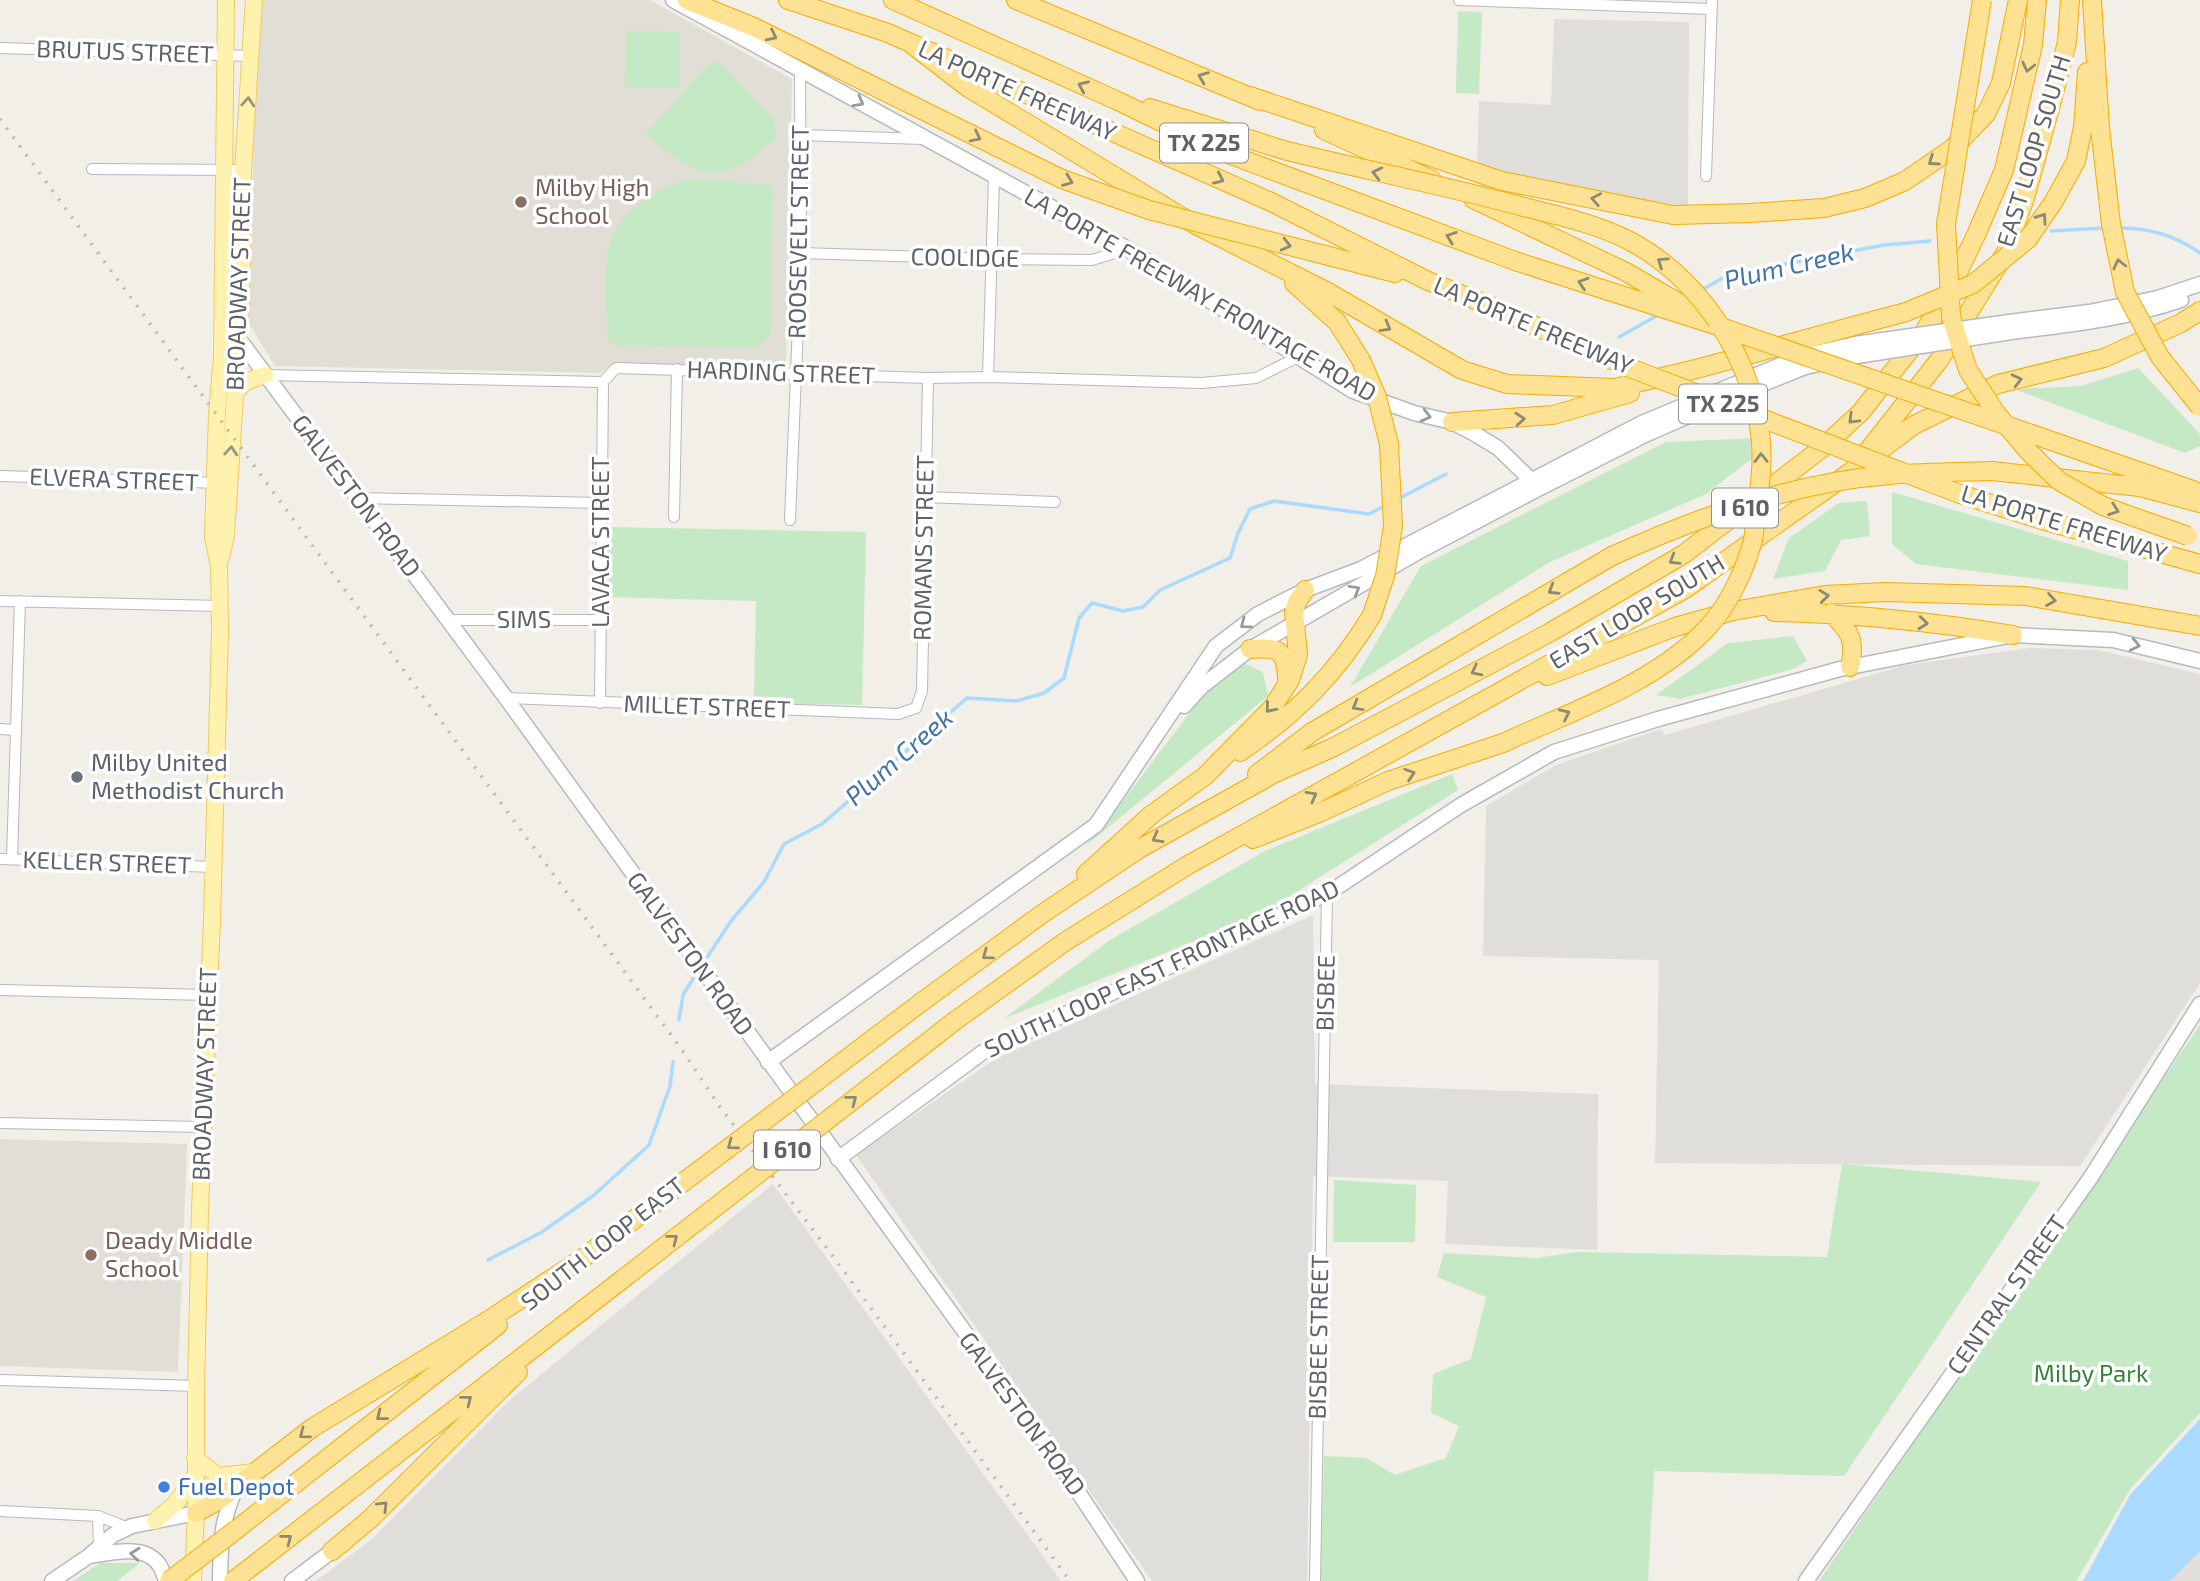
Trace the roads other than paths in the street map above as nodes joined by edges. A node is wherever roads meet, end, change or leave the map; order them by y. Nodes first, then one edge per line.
1 (226, 0) edge
2 (254, 0) edge
3 (673, 0) edge
4 (687, 0) edge
5 (789, 0) edge
6 (1016, 0) edge
7 (1459, 0) edge
8 (1982, 0) edge
9 (2018, 0) edge
10 (2037, 0) edge
11 (2070, 0) edge
12 (2091, 0) edge
13 (1495, 1) edge
14 (897, 2) edge
15 (1712, 4) edge
16 (909, 43) junction
17 (0, 48) edge
18 (226, 55) junction
19 (250, 56) junction
20 (800, 70) junction
21 (1250, 96) junction
22 (1118, 101) junction
23 (2091, 128) junction
24 (802, 135) junction
25 (927, 139) junction
26 (92, 169) dead end
27 (224, 170) junction
28 (243, 170) junction
29 (994, 176) junction
30 (1706, 176) dead end
31 (1128, 248) junction
32 (802, 253) junction
33 (1254, 255) junction
34 (990, 259) junction
35 (1428, 281) junction
36 (2200, 284) edge
37 (2200, 294) edge
38 (2174, 298) junction
39 (2195, 314) edge
40 (1718, 326) junction
41 (237, 357) junction
42 (1298, 357) junction
43 (1700, 368) junction
44 (677, 369) junction
45 (796, 373) junction
46 (265, 375) junction
47 (988, 377) junction
48 (928, 378) junction
49 (603, 382) junction
50 (236, 392) junction
51 (2200, 407) edge
52 (1452, 422) junction
53 (1498, 448) junction
54 (1852, 471) junction
55 (0, 476) edge
56 (222, 484) junction
57 (1533, 485) junction
58 (2200, 492) edge
59 (925, 496) junction
60 (358, 498) junction
61 (1055, 502) dead end
62 (601, 503) junction
63 (2200, 503) edge
64 (1476, 509) junction
65 (674, 517) dead end
66 (790, 520) dead end
67 (2194, 538) edge
68 (2200, 564) edge
69 (1305, 590) junction
70 (0, 601) edge
71 (20, 601) junction
72 (220, 606) junction
73 (1732, 611) junction
74 (1831, 614) junction
75 (447, 620) junction
76 (601, 620) junction
77 (1295, 623) junction
78 (2200, 626) edge
79 (2013, 635) junction
80 (1250, 649) junction
81 (2200, 661) edge
82 (1850, 667) junction
83 (1287, 684) junction
84 (506, 698) junction
85 (1489, 698) junction
86 (600, 703) junction
87 (907, 711) joint
88 (0, 729) edge
89 (16, 730) junction
90 (1162, 730) junction
91 (1205, 776) junction
92 (1217, 805) junction
93 (0, 859) edge
94 (12, 859) junction
95 (1188, 865) junction
96 (213, 867) junction
97 (1327, 894) junction
98 (1042, 915) junction
99 (1066, 941) joint
100 (0, 990) edge
101 (208, 995) junction
102 (2200, 1004) edge
103 (768, 1062) junction
104 (1324, 1092) joint
105 (0, 1123) edge
106 (203, 1127) junction
107 (838, 1159) junction
108 (490, 1325) junction
109 (520, 1364) junction
110 (0, 1380) edge
111 (196, 1386) junction
112 (195, 1458) junction
113 (255, 1472) junction
114 (195, 1475) junction
115 (236, 1486) junction
116 (0, 1511) edge
117 (196, 1513) junction
118 (98, 1516) junction
119 (155, 1521) junction
120 (128, 1528) junction
121 (94, 1551) junction
122 (332, 1551) joint
123 (52, 1581) edge
124 (167, 1581) edge
125 (193, 1581) edge
126 (220, 1581) edge
127 (233, 1581) edge
128 (292, 1581) edge
129 (1137, 1581) edge
130 (1315, 1581) edge
131 (1806, 1581) edge

1 - 18 main road, BROADWAY STREET
2 - 19 main road, BROADWAY STREET
3 - 20 main road, LA PORTE FREEWAY FRONTAGE ROAD
4 -> 35 highway, bridge
5 - 16 highway, LA PORTE FREEWAY / TX 225
21 -> 6 highway
7 - 13 street
8 -> 67 highway, bridge
9 -> 21 highway
10 -> 92 highway, EAST LOOP SOUTH / I 610
11 - 54 highway, EAST LOOP SOUTH / I 610
12 - 23 highway
13 - 15 street
22 -> 14 highway, LA PORTE FREEWAY / TX 225
15 - 30 street
16 - 33 highway
16 -> 35 highway, LA PORTE FREEWAY / TX 225
17 - 18 street, BRUTUS STREET
18 - 19 street, BRUTUS STREET
18 - 27 main road, BROADWAY STREET
28 -> 19 main road, BROADWAY STREET
20 - 24 street, ROOSEVELT STREET
20 -> 25 main road, LA PORTE FREEWAY FRONTAGE ROAD
21 - 40 highway
40 -> 22 highway, LA PORTE FREEWAY / TX 225
95 -> 22 highway, bridge
43 -> 23 highway, bridge
51 -> 23 highway, bridge
24 - 25 street
24 - 32 street, ROOSEVELT STREET
25 - 29 main road, LA PORTE FREEWAY FRONTAGE ROAD
26 - 27 street
27 - 28 street
27 - 41 main road, BROADWAY STREET
28 - 41 main road, BROADWAY STREET
29 - 31 main road, LA PORTE FREEWAY FRONTAGE ROAD
29 - 34 street
31 - 34 street, COOLIDGE
31 - 42 main road, LA PORTE FREEWAY FRONTAGE ROAD
32 - 34 street, COOLIDGE
32 - 45 street, ROOSEVELT STREET
33 -> 43 highway
33 - 91 highway, bridge
34 - 47 street
35 - 68 highway, LA PORTE FREEWAY / TX 225, bridge
36 - 38 main road
37 - 38 main road
38 - 57 main road, bridge
54 -> 39 highway
40 - 58 highway, LA PORTE FREEWAY / TX 225, bridge
41 - 46 main road, GALVESTON ROAD
41 - 50 main road, BROADWAY STREET
41 - 56 main road, BROADWAY STREET
42 - 47 street, HARDING STREET
42 -> 52 main road, LA PORTE FREEWAY FRONTAGE ROAD
52 -> 43 highway
44 - 45 street, HARDING STREET
44 - 49 street, HARDING STREET
44 - 65 street
45 - 48 street, HARDING STREET
45 - 66 street, ROOSEVELT STREET
46 - 49 street, HARDING STREET
46 - 50 main road
46 - 60 main road, GALVESTON ROAD
47 - 48 street, HARDING STREET
48 - 59 street, ROMANS STREET
49 - 62 street, LAVACA STREET
56 -> 50 main road, BROADWAY STREET
52 - 53 main road, LA PORTE FREEWAY FRONTAGE ROAD
53 - 57 main road, LA PORTE FREEWAY FRONTAGE ROAD
53 - 64 main road
54 - 85 highway, EAST LOOP SOUTH / I 610
55 - 56 street, ELVERA STREET
56 - 72 main road, BROADWAY STREET
57 - 64 main road
77 -> 57 main road
59 - 61 street
59 - 87 street, ROMANS STREET
60 - 62 street
60 - 75 main road, GALVESTON ROAD
62 - 76 street, LAVACA STREET
63 -> 92 highway, bridge
64 - 69 main road
69 - 77 highway
69 -> 90 main road
70 - 71 street
71 - 72 street
71 - 89 street
72 - 96 main road, BROADWAY STREET
73 - 74 highway
73 -> 78 highway
73 - 85 highway
74 -> 79 highway
74 - 82 highway
75 - 76 street, SIMS
75 - 84 main road, GALVESTON ROAD
76 - 86 street, LAVACA STREET
77 - 80 main road
77 - 83 highway
79 -> 81 main road
79 - 82 main road, SOUTH LOOP EAST FRONTAGE ROAD
80 - 83 highway
80 - 90 main road
82 - 97 main road, SOUTH LOOP EAST FRONTAGE ROAD
83 -> 91 highway
84 - 86 street, MILLET STREET
84 - 103 main road, GALVESTON ROAD
95 -> 85 highway, EAST LOOP SOUTH / I 610
86 - 87 street, MILLET STREET
88 - 89 street
89 - 94 street
90 - 103 main road
91 - 98 highway
92 -> 98 highway, EAST LOOP SOUTH / I 610
93 - 94 street, KELLER STREET
94 - 96 street, KELLER STREET
95 - 99 highway, EAST LOOP SOUTH / I 610
96 - 101 main road, BROADWAY STREET
97 - 104 street, BISBEE
97 - 107 main road, SOUTH LOOP EAST FRONTAGE ROAD
98 -> 108 highway, SOUTH LOOP EAST / I 610, bridge
109 -> 99 highway, SOUTH LOOP EAST / I 610, bridge
100 - 101 street
101 - 106 main road, BROADWAY STREET
102 - 131 main road, CENTRAL STREET
103 - 107 main road, GALVESTON ROAD
104 - 130 street, BISBEE STREET
105 - 106 street
106 - 111 main road, BROADWAY STREET
107 - 129 main road, GALVESTON ROAD
108 -> 113 highway
108 -> 124 highway, bridge
122 -> 109 highway
127 -> 109 highway, SOUTH LOOP EAST / I 610
110 - 111 street
111 - 112 main road, BROADWAY STREET
112 - 113 main road
112 - 114 main road, BROADWAY STREET
113 - 115 highway
114 - 117 main road, BROADWAY STREET
114 - 119 main road
115 - 117 highway
115 - 126 main road
116 - 118 street
117 - 119 main road
117 - 125 main road, BROADWAY STREET
118 - 120 street
118 - 121 street
119 - 120 main road
120 - 121 main road
121 - 123 main road
124 -> 121 main road
122 - 128 main road

